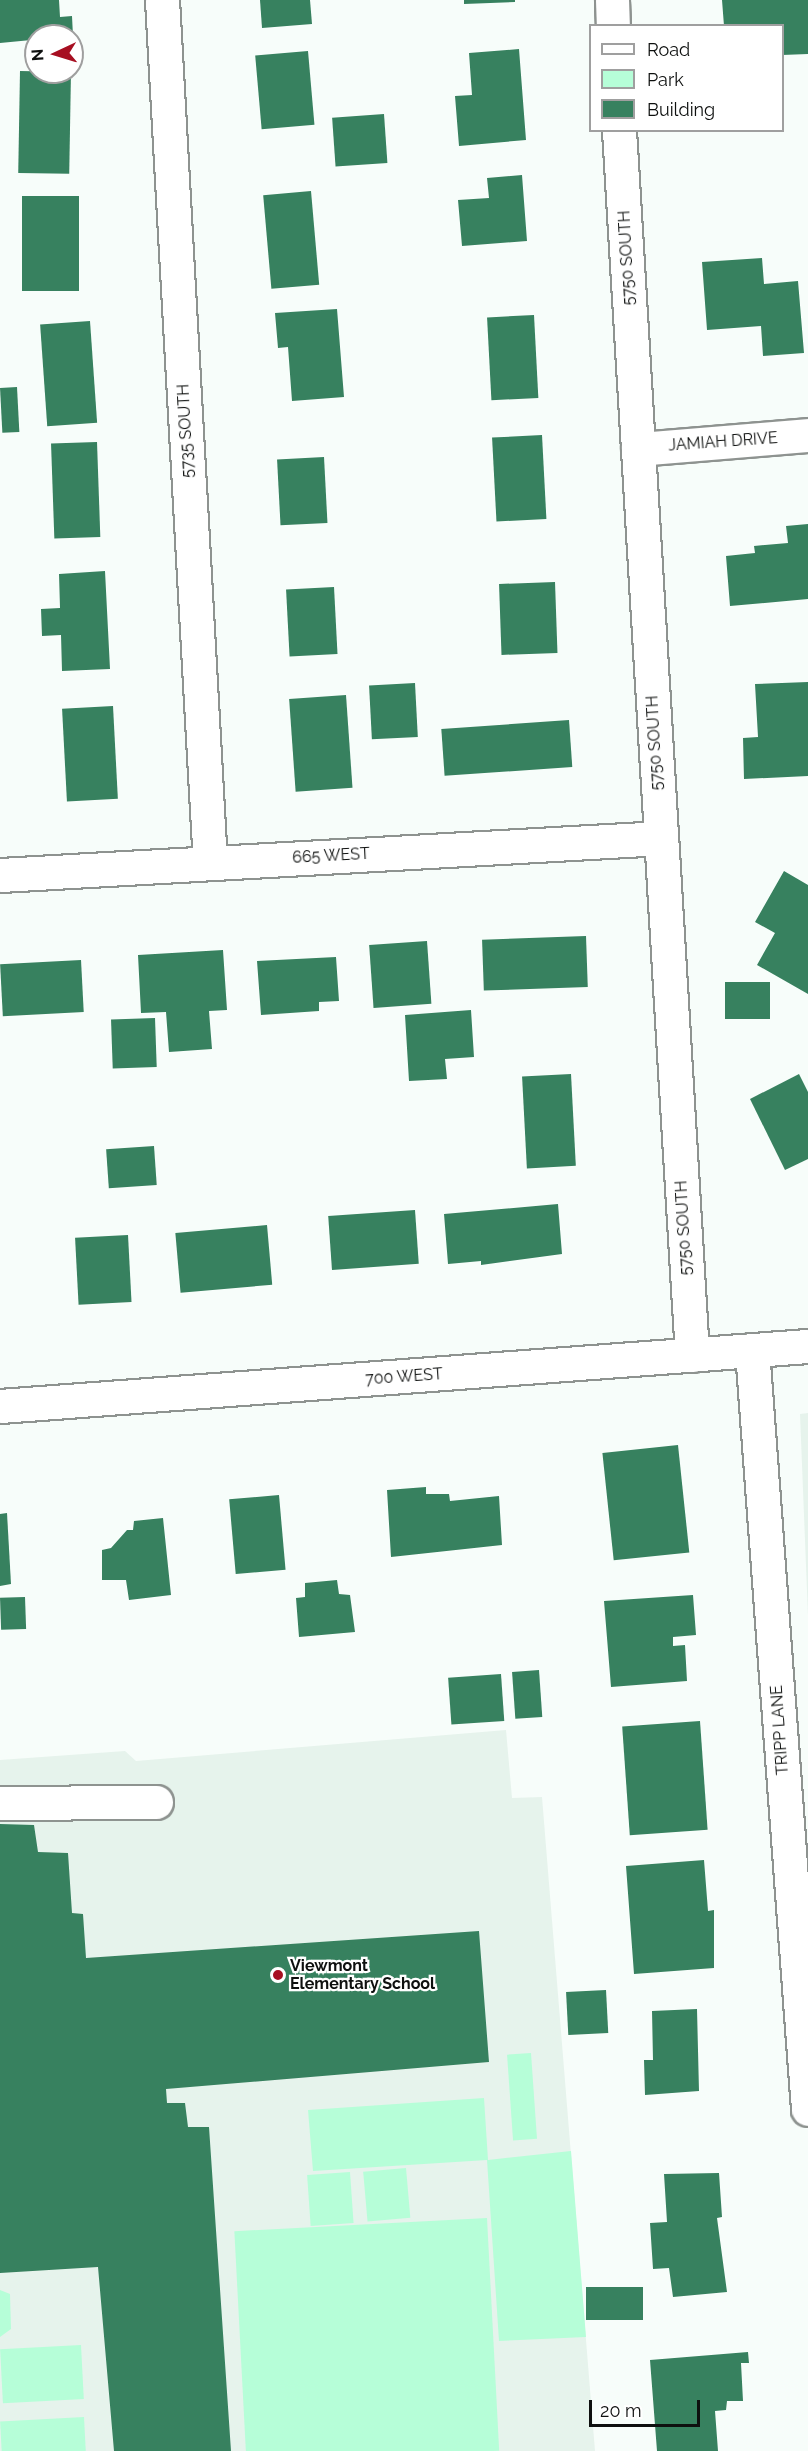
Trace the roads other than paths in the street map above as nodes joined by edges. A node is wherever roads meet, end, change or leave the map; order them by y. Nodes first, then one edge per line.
1 (162, 0) edge
2 (612, 0) edge
3 (613, 24) edge
4 (620, 132) edge
5 (808, 435) edge
6 (638, 449) junction
7 (661, 838) junction
8 (210, 863) junction
9 (0, 875) edge
10 (808, 1346) edge
11 (752, 1350) junction
12 (692, 1355) junction
13 (0, 1406) edge
14 (156, 1802) dead end
15 (0, 1803) edge
16 (801, 1933) edge
17 (808, 2109) edge

1 - 8 street, 5735 SOUTH
2 - 3 street
4 - 6 street, 5750 SOUTH
5 - 6 street, JAMIAH DRIVE
6 - 7 street, 5750 SOUTH
7 - 8 street, 665 WEST
7 - 12 street, 5750 SOUTH
8 - 9 street, 665 WEST
10 - 11 street, 700 WEST
11 - 12 street, 700 WEST
11 - 16 street, TRIPP LANE
12 - 13 street, 700 WEST
14 - 15 street
16 - 17 street, TRIPP LANE

